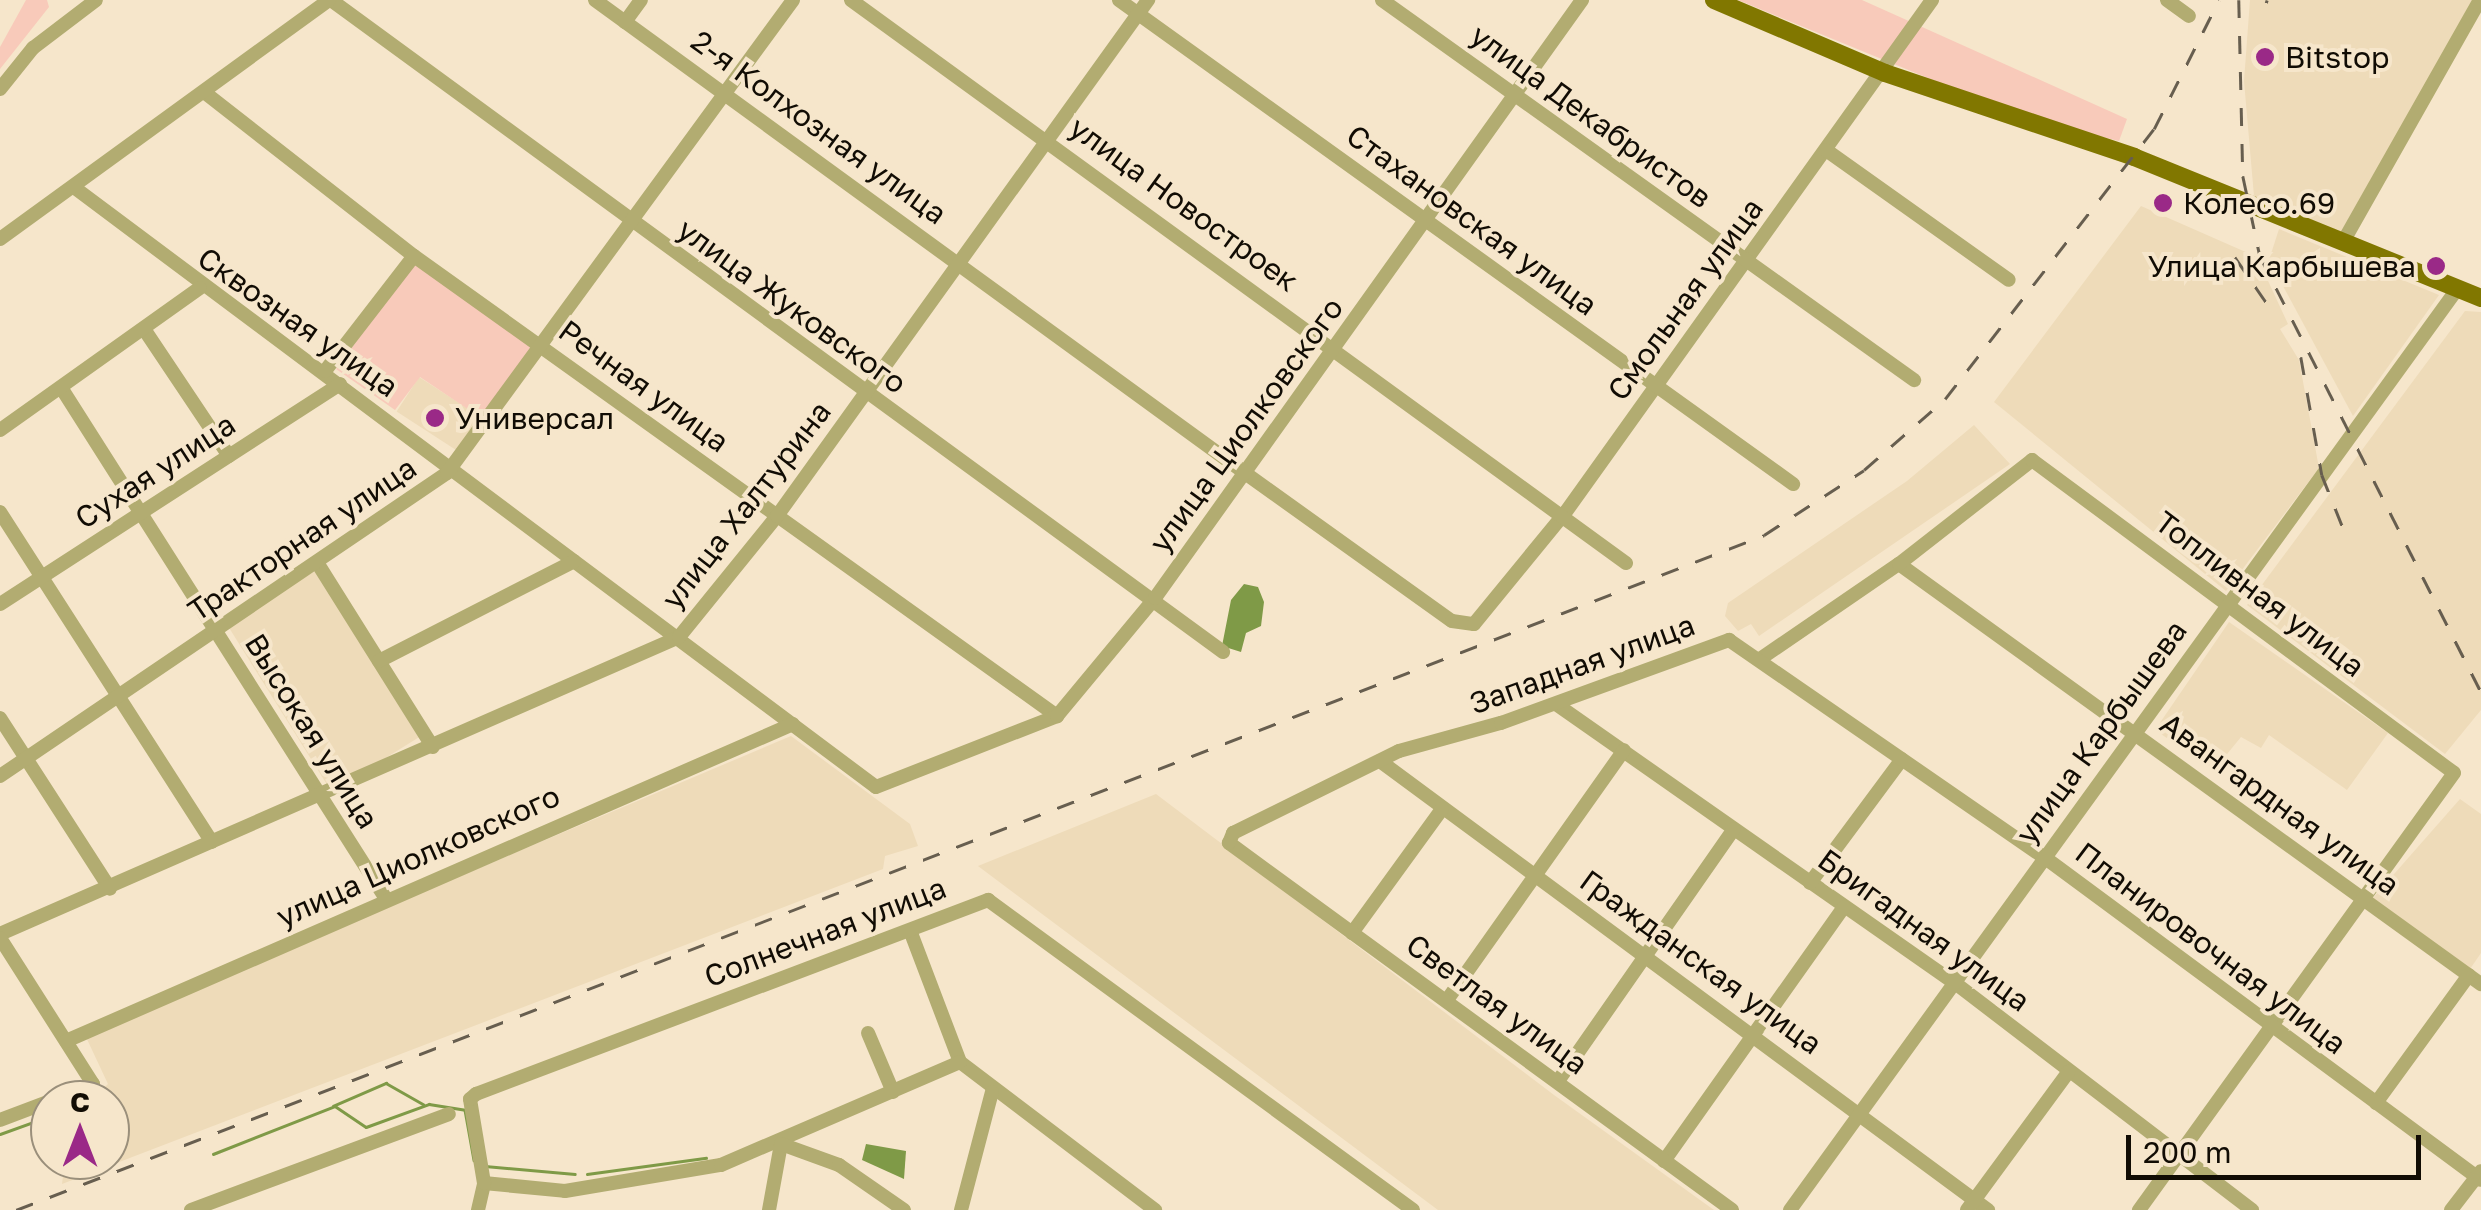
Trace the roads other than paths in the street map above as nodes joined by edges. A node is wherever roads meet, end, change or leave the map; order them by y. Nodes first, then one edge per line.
1 (96, 0) edge
2 (330, 0) edge
3 (595, 0) edge
4 (641, 0) edge
5 (793, 0) edge
6 (851, 0) edge
7 (1119, 0) edge
8 (1148, 0) edge
9 (1382, 0) edge
10 (1582, 0) edge
11 (1714, 0) edge
12 (1932, 0) edge
13 (2167, 0) edge
14 (2480, 0) edge
15 (1138, 14) junction
16 (2189, 16) dead end
17 (625, 22) junction
18 (1880, 71) junction
19 (0, 89) edge
20 (726, 89) junction
21 (204, 92) junction
22 (1516, 97) junction
23 (1045, 138) junction
24 (1826, 150) junction
25 (74, 188) junction
26 (1426, 220) junction
27 (628, 222) junction
28 (0, 239) edge
29 (2343, 242) junction
30 (414, 256) junction
31 (1748, 262) junction
32 (960, 265) junction
33 (2009, 280) dead end
34 (200, 288) junction
35 (2458, 288) junction
36 (2481, 298) edge
37 (146, 332) junction
38 (540, 345) junction
39 (1336, 348) junction
40 (325, 371) junction
41 (1914, 380) dead end
42 (340, 384) junction
43 (1656, 386) junction
44 (62, 390) junction
45 (866, 394) junction
46 (0, 430) edge
47 (229, 456) junction
48 (453, 465) junction
49 (1245, 474) junction
50 (1793, 484) dead end
51 (0, 512) edge
52 (141, 513) junction
53 (1564, 513) junction
54 (778, 516) junction
55 (574, 561) junction
56 (1626, 563) dead end
57 (318, 564) junction
58 (1899, 564) junction
59 (42, 577) junction
60 (1155, 598) junction
61 (0, 604) edge
62 (2228, 604) junction
63 (1474, 624) joint
64 (217, 632) junction
65 (679, 637) junction
66 (1224, 652) dead end
67 (1760, 659) junction
68 (379, 661) junction
69 (118, 695) junction
70 (1556, 704) junction
71 (1057, 716) junction
72 (0, 718) edge
73 (793, 724) junction
74 (2136, 732) junction
75 (433, 748) junction
76 (1624, 750) junction
77 (26, 758) junction
78 (1902, 759) junction
79 (1380, 761) junction
80 (0, 776) edge
81 (876, 787) joint
82 (320, 795) junction
83 (1442, 809) junction
84 (1734, 828) junction
85 (212, 842) junction
86 (1230, 843) joint
87 (2044, 857) junction
88 (1533, 874) junction
89 (1810, 884) junction
90 (110, 889) junction
91 (386, 899) junction
92 (2366, 901) junction
93 (1844, 907) junction
94 (911, 933) junction
95 (1352, 933) junction
96 (0, 936) edge
97 (1642, 957) junction
98 (2475, 979) edge
99 (1956, 983) junction
100 (1447, 1000) junction
101 (2272, 1030) junction
102 (868, 1033) dead end
103 (1754, 1034) junction
104 (66, 1041) junction
105 (960, 1062) junction
106 (2070, 1071) junction
107 (90, 1080) edge
108 (1558, 1081) junction
109 (893, 1092) junction
110 (992, 1092) junction
111 (2376, 1104) junction
112 (30, 1108) edge
113 (1864, 1111) junction
114 (449, 1114) dead end
115 (0, 1120) edge
116 (781, 1144) junction
117 (2179, 1155) junction
118 (1664, 1161) junction
119 (483, 1170) junction
120 (2480, 1176) edge
121 (1971, 1205) edge
122 (191, 1210) edge
123 (478, 1210) edge
124 (769, 1210) edge
125 (904, 1210) edge
126 (961, 1210) edge
127 (1155, 1210) edge
128 (1413, 1210) edge
129 (1732, 1210) edge
130 (1790, 1210) edge
131 (1988, 1210) edge
132 (2139, 1210) edge
133 (2252, 1210) edge
134 (2452, 1210) edge

1 - 19 street
2 - 21 street
2 - 27 street, улица Жуковского
3 - 17 street, 2-я Колхозная улица
4 - 17 street
5 - 20 street, Тракторная улица
6 - 23 street, улица Новостроек
7 - 15 street, Стахановская улица
8 - 15 street, улица Халтурина
9 - 22 street, улица Декабристов
10 - 22 street, улица Циолковского
11 - 18 main road
12 - 18 street, Смольная улица
13 - 16 street
14 - 29 street
15 - 23 street, улица Халтурина
15 - 26 street, Стахановская улица
17 - 20 street, 2-я Колхозная улица
18 - 24 street, Смольная улица
18 - 29 main road
20 - 27 street, Тракторная улица
20 - 32 street, 2-я Колхозная улица
21 - 25 street
21 - 30 street, Речная улица
22 - 26 street, улица Циолковского
22 - 31 street, улица Декабристов
23 - 32 street, улица Халтурина
23 - 39 street, улица Новостроек
24 - 31 street, Смольная улица
24 - 33 street
25 - 28 street
25 - 34 street, Сквозная улица
26 - 39 street, улица Циолковского
26 - 43 street, Стахановская улица
27 - 38 street, Тракторная улица
27 - 45 street, улица Жуковского
29 - 35 main road
30 - 38 street, Речная улица
30 - 40 street
31 - 41 street, улица Декабристов
31 - 43 street, Смольная улица
32 - 45 street, улица Халтурина
32 - 49 street, 2-я Колхозная улица
34 - 37 street
34 - 40 street, Сквозная улица
35 - 36 main road
35 - 62 street, улица Карбышева
37 - 44 street
37 - 47 street
38 - 48 street, Тракторная улица
38 - 54 street, Речная улица
39 - 49 street, улица Циолковского
39 - 53 street, улица Новостроек
40 - 42 street, Сквозная улица
42 - 47 street, Сухая улица
42 - 48 street, Сквозная улица
43 - 50 street, Стахановская улица
43 - 53 street, Смольная улица
44 - 46 street
44 - 52 street, Высокая улица
45 - 54 street, улица Халтурина
45 - 60 street, улица Жуковского
47 - 52 street, Сухая улица
48 - 55 street, Сквозная улица
48 - 57 street, Тракторная улица
49 - 60 street, улица Циолковского
49 - 63 street, 2-я Колхозная улица
51 - 59 street
52 - 59 street, Сухая улица
52 - 64 street, Высокая улица
53 - 56 street, улица Новостроек
53 - 63 street, Смольная улица
54 - 65 street, улица Халтурина
54 - 71 street, Речная улица
55 - 65 street, Сквозная улица
55 - 68 street
57 - 64 street, Тракторная улица
57 - 68 street
58 - 62 street, Топливная улица
58 - 67 street
58 - 74 street, Авангардная улица
59 - 61 street, Сухая улица
59 - 69 street
60 - 66 street, улица Жуковского
60 - 71 street, улица Циолковского
62 - 74 street, улица Карбышева
62 - 92 street, Топливная улица
64 - 69 street, Тракторная улица
64 - 82 street, Высокая улица
65 - 73 street, Сквозная улица
65 - 75 street, улица Халтурина
67 - 70 street, Западная улица
67 - 78 street, Планировочная улица
68 - 75 street
69 - 77 street, Тракторная улица
69 - 85 street
70 - 76 street, Бригадная улица
70 - 79 street, Западная улица
71 - 81 street, улица Циолковского
72 - 77 street
73 - 81 street, Сквозная улица
73 - 91 street, улица Циолковского
74 - 87 street, улица Карбышева
74 - 92 street, Авангардная улица
75 - 82 street, улица Халтурина
76 - 84 street, Бригадная улица
76 - 88 street
77 - 80 street, Тракторная улица
77 - 90 street
78 - 87 street, Планировочная улица
78 - 89 street
79 - 83 street, Гражданская улица
79 - 86 street, Западная улица
82 - 85 street, улица Халтурина
82 - 91 street, Высокая улица
83 - 88 street, Гражданская улица
83 - 95 street
84 - 89 street, Бригадная улица
84 - 97 street
85 - 90 street, улица Халтурина
86 - 95 street, Светлая улица
87 - 99 street, улица Карбышева
87 - 101 street, Планировочная улица
88 - 97 street, Гражданская улица
88 - 100 street
89 - 93 street, Бригадная улица
90 - 96 street, улица Халтурина
91 - 104 street, улица Циолковского
92 - 98 street, Авангардная улица
92 - 101 street
93 - 99 street, Бригадная улица
93 - 103 street
94 - 105 street
94 - 119 street, Солнечная улица
94 - 128 street, Солнечная улица
95 - 100 street, Светлая улица
96 - 104 street
97 - 103 street, Гражданская улица
97 - 108 street
98 - 111 street
99 - 106 street, Бригадная улица
99 - 113 street, улица Карбышева
100 - 108 street, Светлая улица
101 - 111 street, Планировочная улица
101 - 117 street
102 - 109 street
103 - 113 street, Гражданская улица
103 - 118 street
104 - 107 street
105 - 109 street
105 - 110 street
106 - 117 street, Бригадная улица
106 - 121 street
108 - 118 street, Светлая улица
109 - 116 street
110 - 126 street
110 - 127 street
111 - 120 street, Планировочная улица
112 - 115 street
113 - 121 street, Гражданская улица
113 - 130 street, улица Карбышева
114 - 122 street
116 - 119 street
116 - 124 street
116 - 125 street
117 - 132 street
117 - 133 street, Бригадная улица
118 - 129 street, Светлая улица
119 - 123 street
120 - 134 street
121 - 131 street, Гражданская улица

